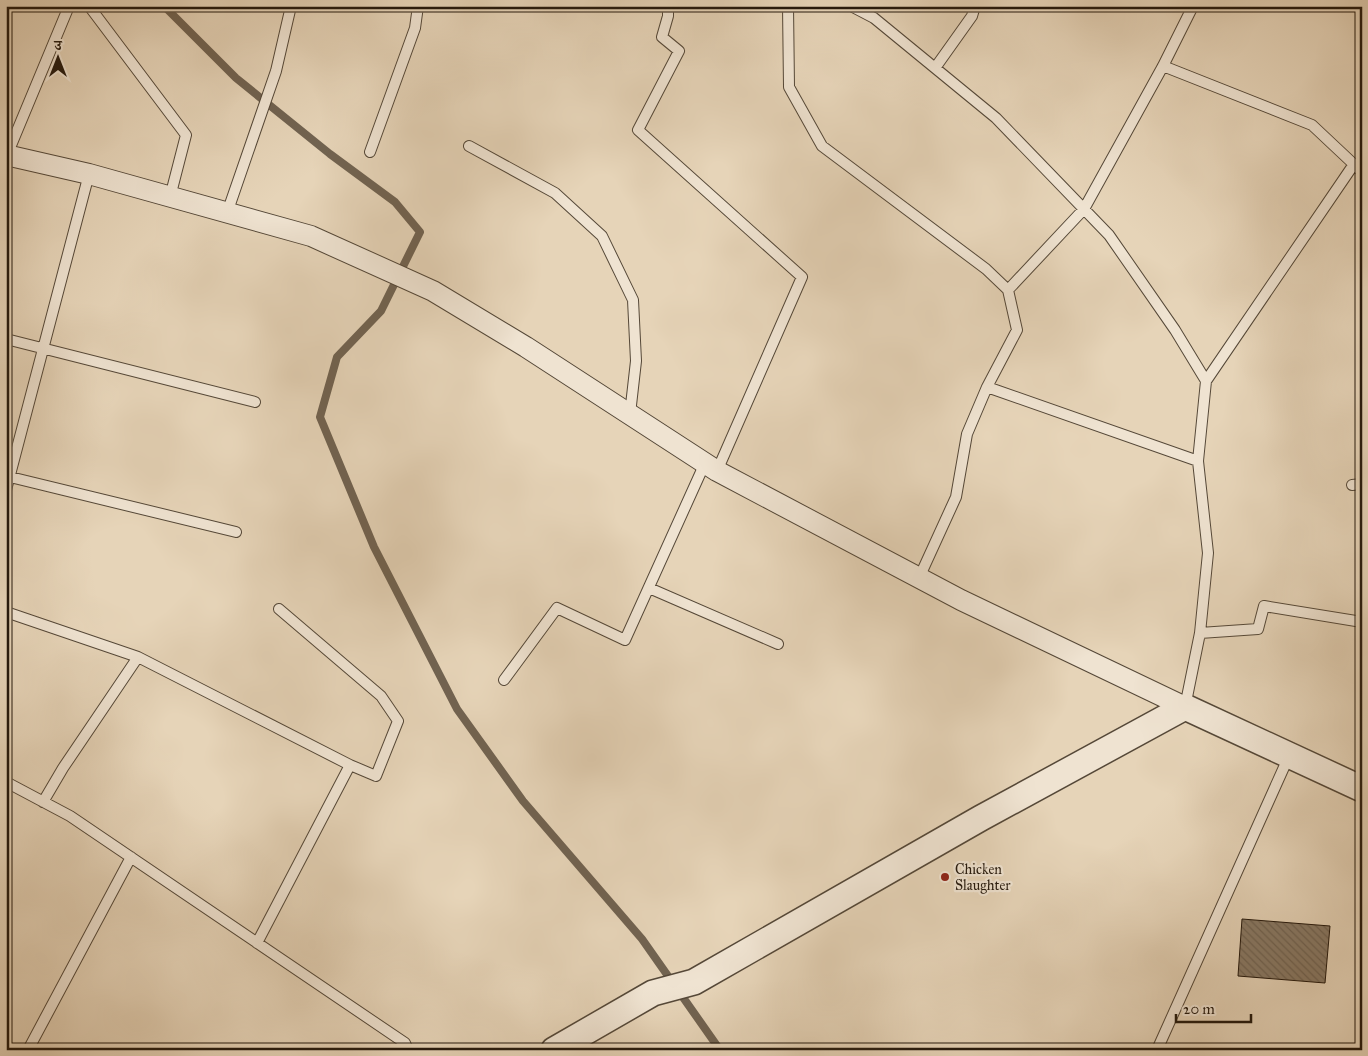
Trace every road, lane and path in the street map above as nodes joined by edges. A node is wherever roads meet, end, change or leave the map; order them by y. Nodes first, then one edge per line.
1 (69, 6) edge
2 (89, 6) edge
3 (291, 6) edge
4 (418, 6) edge
5 (668, 6) edge
6 (788, 6) edge
7 (851, 6) edge
8 (975, 6) edge
9 (1193, 6) edge
10 (1164, 66) junction
11 (935, 68) junction
12 (469, 146) dead end
13 (370, 152) dead end
14 (6, 155) edge
15 (1354, 164) junction
16 (1362, 172) edge
17 (89, 174) junction
18 (170, 196) junction
19 (1084, 208) junction
20 (227, 213) junction
21 (1008, 290) junction
22 (6, 339) edge
23 (44, 348) junction
24 (1206, 381) junction
25 (987, 387) junction
26 (255, 402) dead end
27 (630, 414) junction
28 (1198, 461) junction
29 (711, 467) junction
30 (8, 477) edge
31 (6, 490) edge
32 (236, 532) dead end
33 (919, 578) junction
34 (649, 588) junction
35 (279, 609) dead end
36 (6, 612) edge
37 (1362, 622) edge
38 (1200, 633) junction
39 (778, 644) dead end
40 (138, 657) junction
41 (504, 680) dead end
42 (1185, 707) junction
43 (1289, 755) junction
44 (350, 765) junction
45 (6, 782) edge
46 (1362, 789) edge
47 (43, 802) junction
48 (131, 857) junction
49 (257, 943) junction
50 (28, 1050) edge
51 (408, 1050) edge
52 (554, 1050) edge
53 (1157, 1050) edge

1 - 14 lane
2 - 18 lane
3 - 20 lane
4 - 13 lane
5 - 29 lane
6 - 21 lane
7 - 11 lane
8 - 11 lane
9 - 10 lane
10 - 15 lane
10 - 19 lane
11 - 19 lane
12 - 27 lane
14 - 17 street
15 - 16 lane
15 - 24 lane
17 - 18 street
17 - 23 lane
18 - 20 street
19 - 21 lane
19 - 24 lane
20 - 27 street
21 - 25 lane
22 - 23 lane
23 - 26 lane
23 - 30 lane
24 - 28 lane
25 - 28 lane
25 - 33 lane
27 - 29 street
28 - 38 lane
29 - 33 street
29 - 34 lane
30 - 31 lane
30 - 32 lane
33 - 42 street
34 - 39 lane
34 - 41 lane
35 - 44 lane
36 - 40 lane
37 - 38 lane
38 - 42 lane
40 - 44 lane
40 - 47 lane
42 - 43 street
42 - 52 street
43 - 46 street
43 - 53 lane
44 - 49 lane
45 - 47 lane
47 - 48 lane
48 - 49 lane
48 - 50 lane
49 - 51 lane

